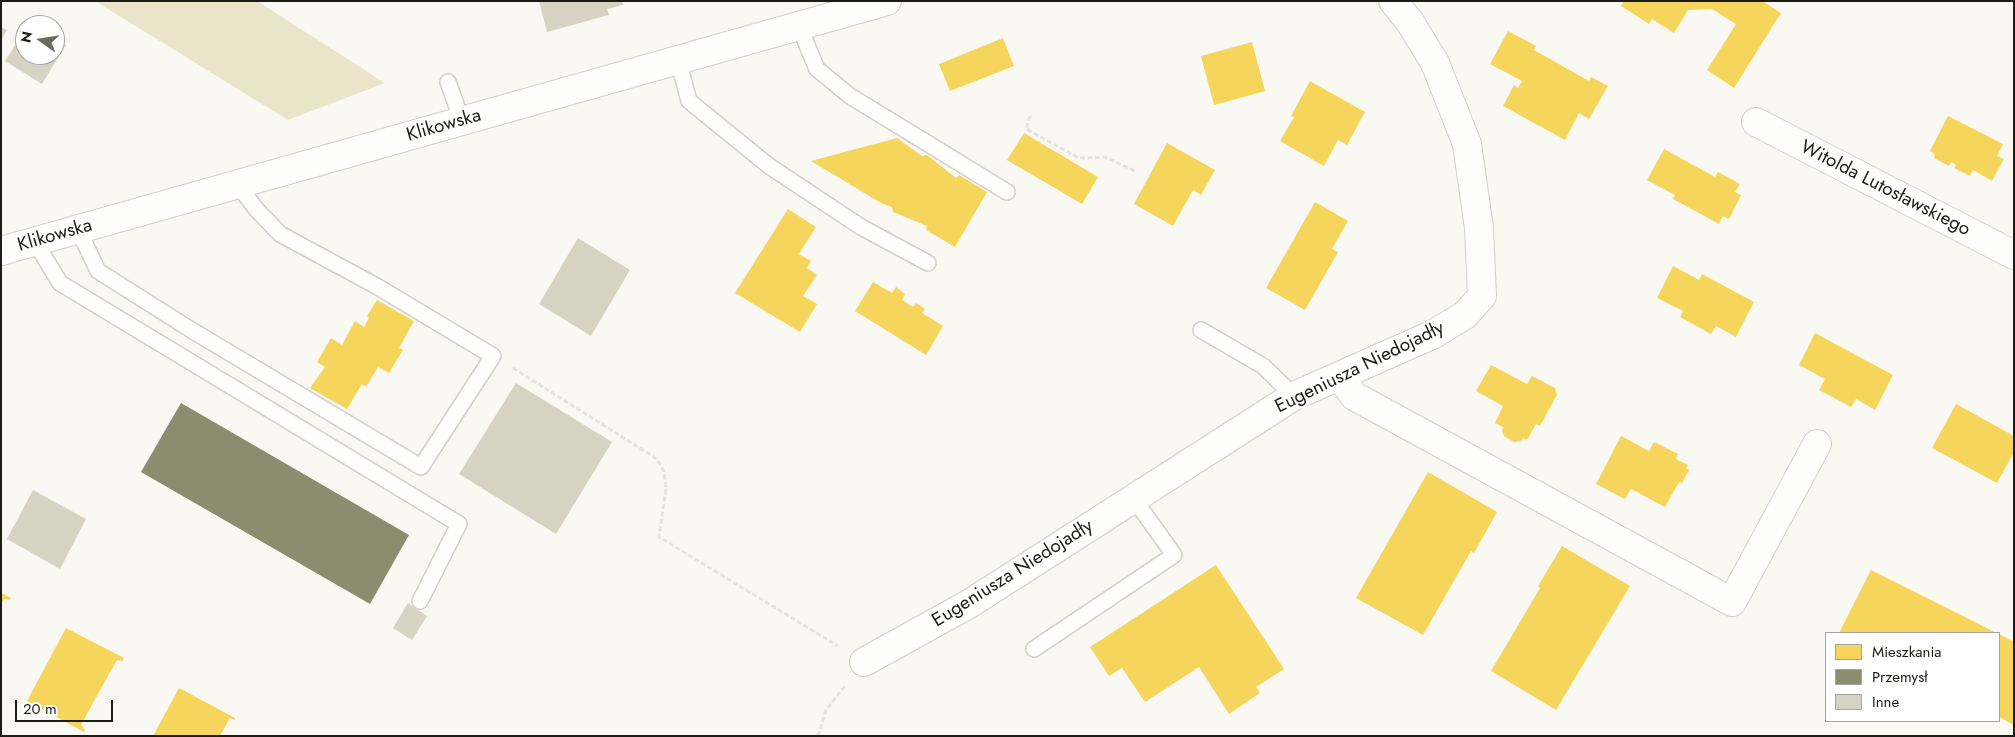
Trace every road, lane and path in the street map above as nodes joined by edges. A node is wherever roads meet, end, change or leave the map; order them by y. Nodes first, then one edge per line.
1 (887, 1) edge
2 (1393, 1) edge
3 (799, 26) junction
4 (678, 60) junction
5 (448, 82) dead end
6 (1030, 116) dead end
7 (462, 121) junction
8 (1756, 122) dead end
9 (1135, 171) dead end
10 (238, 185) junction
11 (1007, 192) dead end
12 (78, 229) junction
13 (35, 242) junction
14 (1, 251) edge
15 (2014, 255) edge
16 (928, 263) dead end
17 (1201, 330) dead end
18 (493, 356) junction
19 (1340, 376) junction
20 (1294, 396) junction
21 (1817, 444) dead end
22 (1134, 499) junction
23 (420, 600) dead end
24 (1034, 649) dead end
25 (864, 662) junction
26 (818, 736) edge

1 - 3 street, Klikowska
2 - 19 street, Eugeniusza Niedojadły
3 - 4 street, Klikowska
3 - 11 lane
4 - 7 street, Klikowska
4 - 16 lane
5 - 7 lane
6 - 9 path
7 - 10 street, Klikowska
8 - 15 street, Witolda Lutosławskiego
10 - 12 street, Klikowska
10 - 18 lane
12 - 13 street, Klikowska
12 - 18 lane
13 - 14 street, Klikowska
13 - 23 lane
17 - 20 lane
18 - 25 path
19 - 20 street, Eugeniusza Niedojadły
19 - 21 street
20 - 22 street, Eugeniusza Niedojadły
22 - 24 lane
22 - 25 street, Eugeniusza Niedojadły
25 - 26 path

